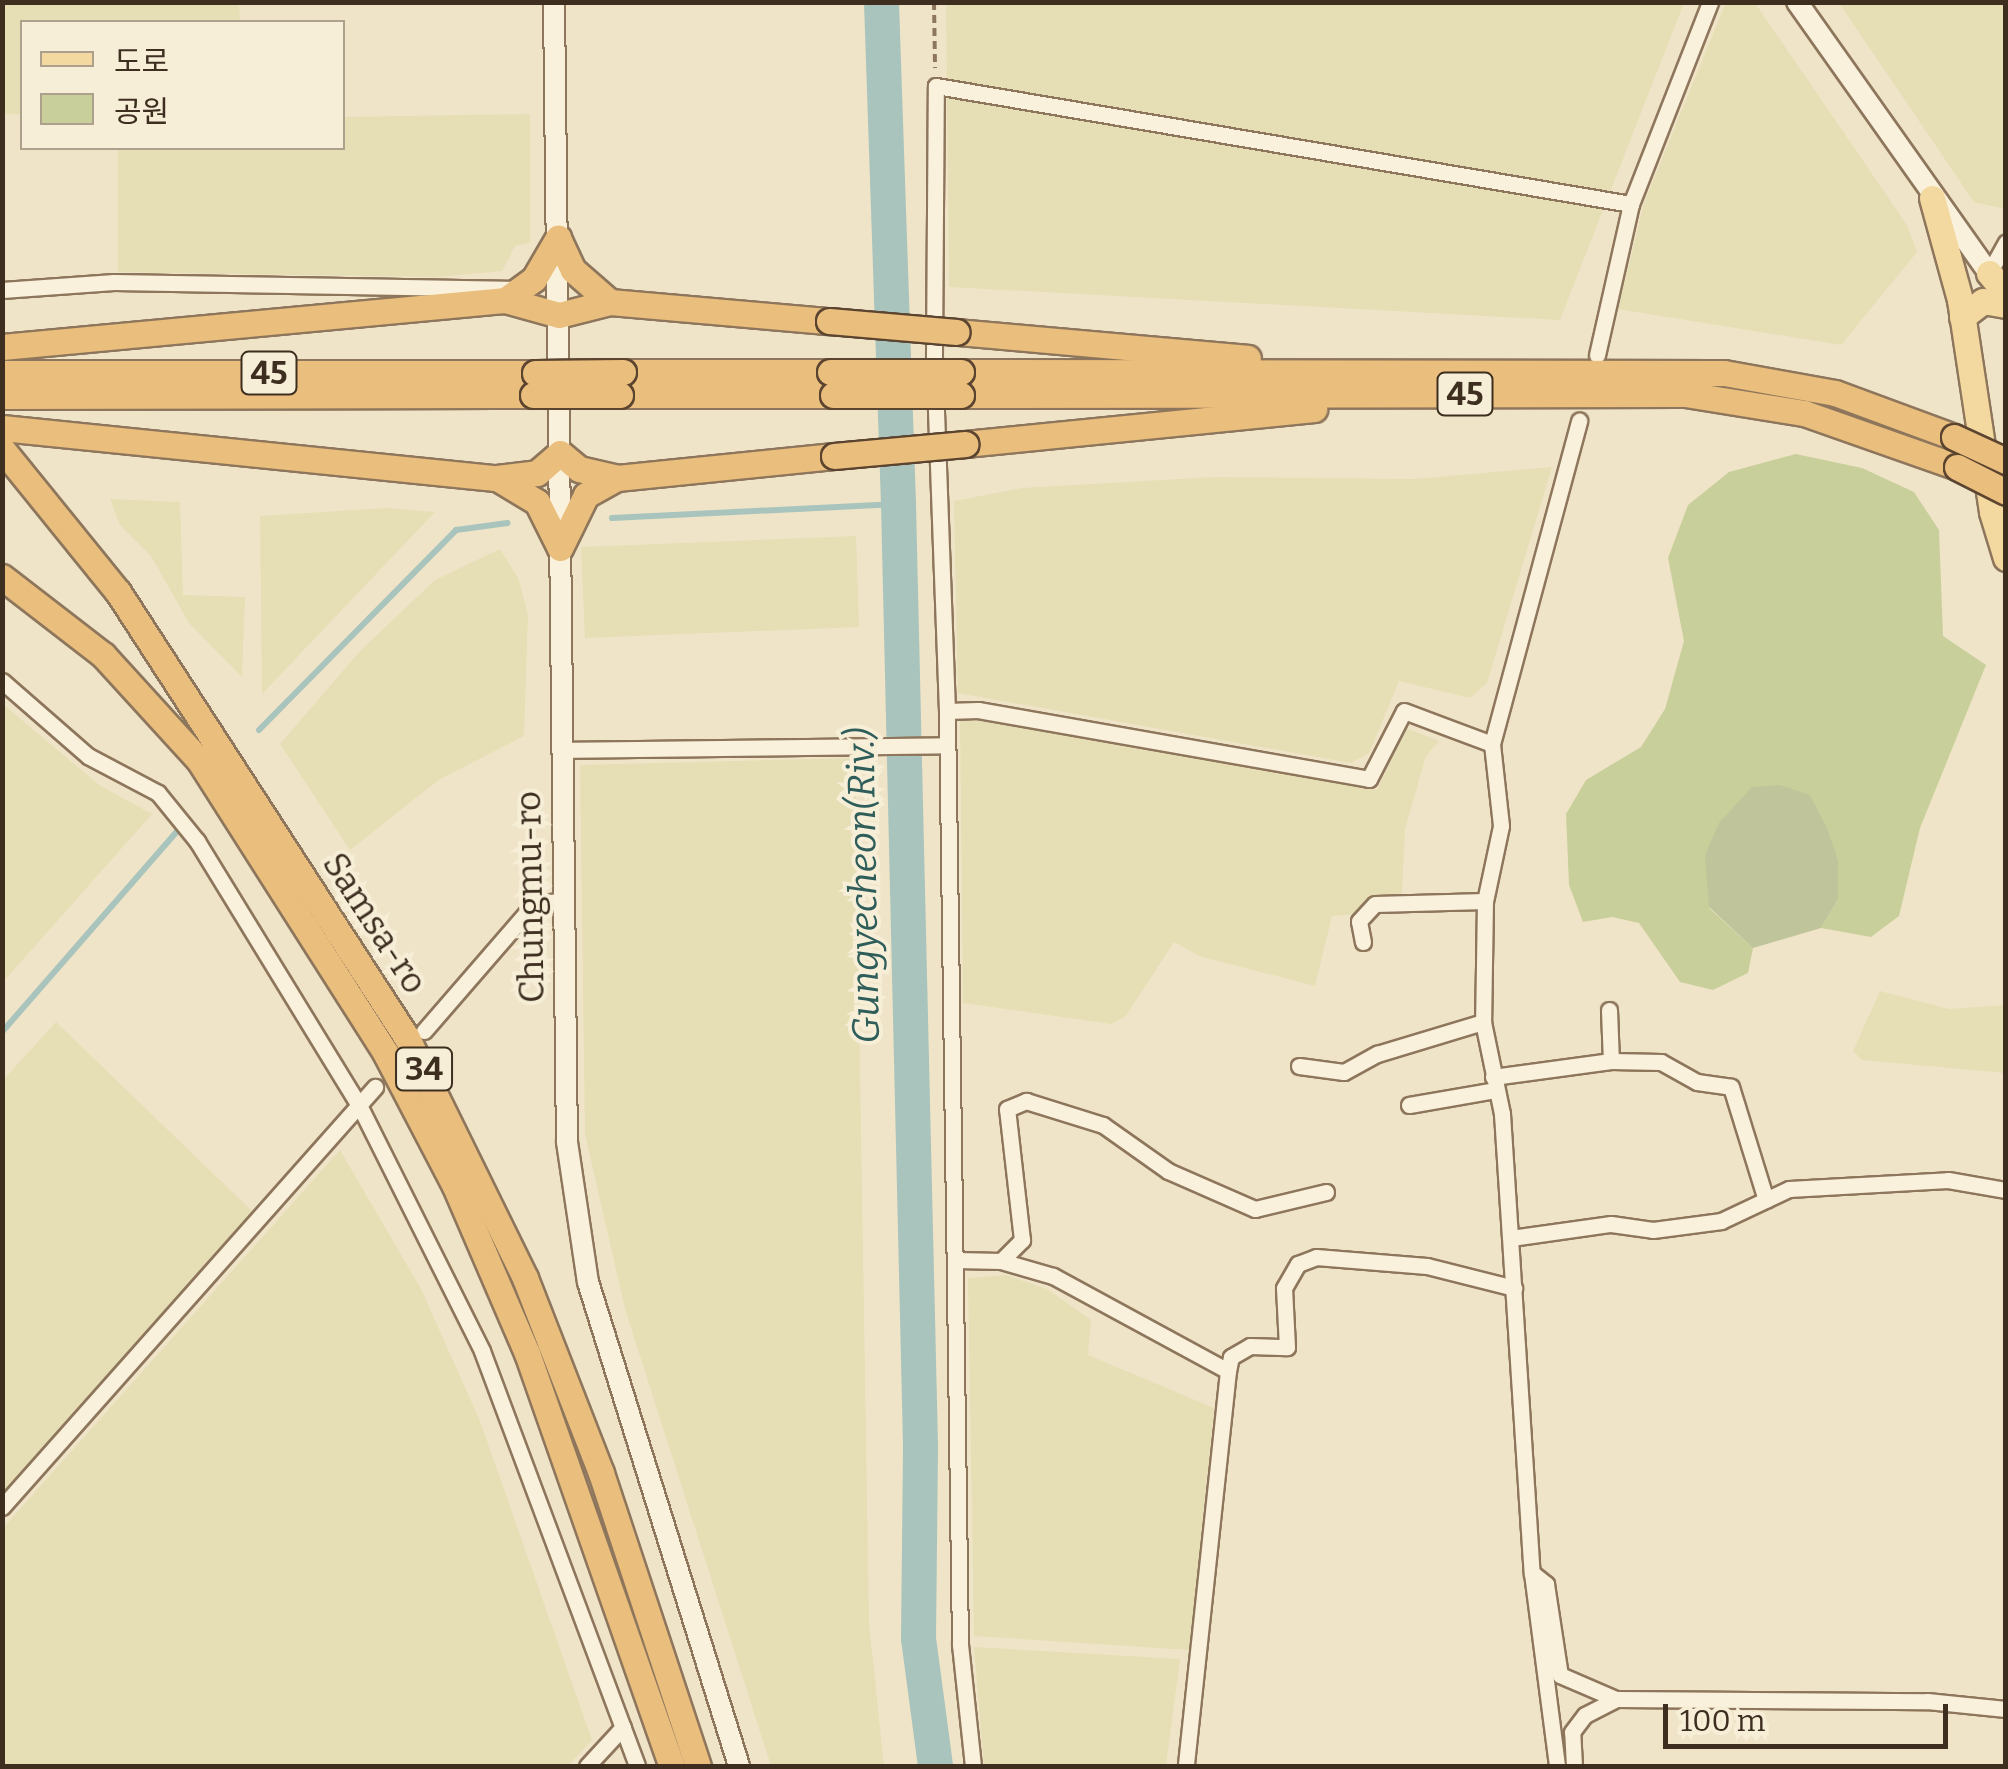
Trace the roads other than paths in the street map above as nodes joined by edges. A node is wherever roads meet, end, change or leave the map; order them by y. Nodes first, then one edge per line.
1 (554, 2) edge
2 (1710, 2) edge
3 (1798, 2) edge
4 (1932, 198) junction
5 (1631, 204) junction
6 (558, 238) junction
7 (2006, 242) edge
8 (1989, 273) junction
9 (2, 290) edge
10 (2006, 293) edge
11 (512, 295) junction
12 (610, 302) junction
13 (2006, 305) edge
14 (559, 316) junction
15 (1962, 317) junction
16 (2, 347) edge
17 (1597, 355) dead end
18 (1412, 372) junction
19 (2, 373) edge
20 (534, 384) junction
21 (961, 384) junction
22 (1457, 394) junction
23 (2, 396) edge
24 (1579, 421) dead end
25 (2, 428) edge
26 (2, 450) edge
27 (560, 453) junction
28 (2006, 462) edge
29 (498, 478) junction
30 (617, 478) junction
31 (2006, 492) edge
32 (560, 548) junction
33 (2006, 558) edge
34 (2, 577) edge
35 (2, 682) edge
36 (947, 711) junction
37 (1492, 744) junction
38 (946, 745) junction
39 (560, 750) junction
40 (563, 901) junction
41 (1485, 901) junction
42 (1363, 942) dead end
43 (1609, 1010) dead end
44 (1483, 1022) junction
45 (424, 1030) dead end
46 (1611, 1061) junction
47 (1299, 1066) dead end
48 (1494, 1084) junction
49 (375, 1087) dead end
50 (358, 1105) junction
51 (1409, 1105) dead end
52 (2006, 1190) edge
53 (1326, 1192) dead end
54 (1766, 1200) junction
55 (1511, 1238) junction
56 (956, 1260) junction
57 (1001, 1261) junction
58 (1514, 1288) junction
59 (1228, 1371) junction
60 (2, 1507) edge
61 (1532, 1574) junction
62 (1616, 1699) junction
63 (2006, 1709) edge
64 (623, 1727) junction
65 (587, 1766) edge
66 (637, 1766) edge
67 (672, 1766) edge
68 (698, 1766) edge
69 (739, 1766) edge
70 (973, 1766) edge
71 (1186, 1766) edge
72 (1557, 1766) edge
73 (1574, 1766) edge

1 - 6 street, Chungmu-ro
2 - 5 street
3 - 4 street
4 - 8 street
4 - 15 main road
5 - 17 street
5 - 36 street
6 - 11 highway
6 - 12 highway
6 - 14 street, Chungmu-ro
7 - 8 street
8 - 10 main road
9 - 11 street
11 - 14 highway
11 - 16 highway
12 - 14 highway
12 - 18 highway, bridge
13 - 15 main road
14 - 27 street, Chungmu-ro
15 - 33 main road
18 - 21 highway, 45
18 - 28 highway, 45, bridge
19 - 20 highway, 45
20 - 21 highway, 45, bridge
20 - 23 highway, 45
21 - 22 highway, 45
22 - 30 highway, bridge
22 - 31 highway, 45, bridge
24 - 37 street
25 - 29 highway
26 - 68 highway, Samsa-ro / 34
27 - 29 highway
27 - 30 highway
27 - 32 street, Chungmu-ro
29 - 32 highway
30 - 32 highway
32 - 39 street, Chungmu-ro
34 - 67 highway, Samsa-ro / 34
35 - 50 street
36 - 37 street
36 - 38 street
37 - 41 street
38 - 39 street
38 - 56 street
39 - 40 street, Chungmu-ro
40 - 45 street
40 - 69 street, Chungmu-ro
41 - 42 street
41 - 44 street
43 - 46 street
44 - 47 street
44 - 48 street
46 - 48 street
46 - 54 street
48 - 51 street
48 - 55 street
49 - 50 street
50 - 60 street
50 - 64 street
52 - 54 street
53 - 57 street
54 - 55 street
55 - 58 street
56 - 57 street
56 - 70 street
57 - 59 street
58 - 59 street
58 - 61 street
59 - 71 street
61 - 62 street
61 - 72 street
62 - 63 street
62 - 73 street
64 - 65 street
64 - 66 street

